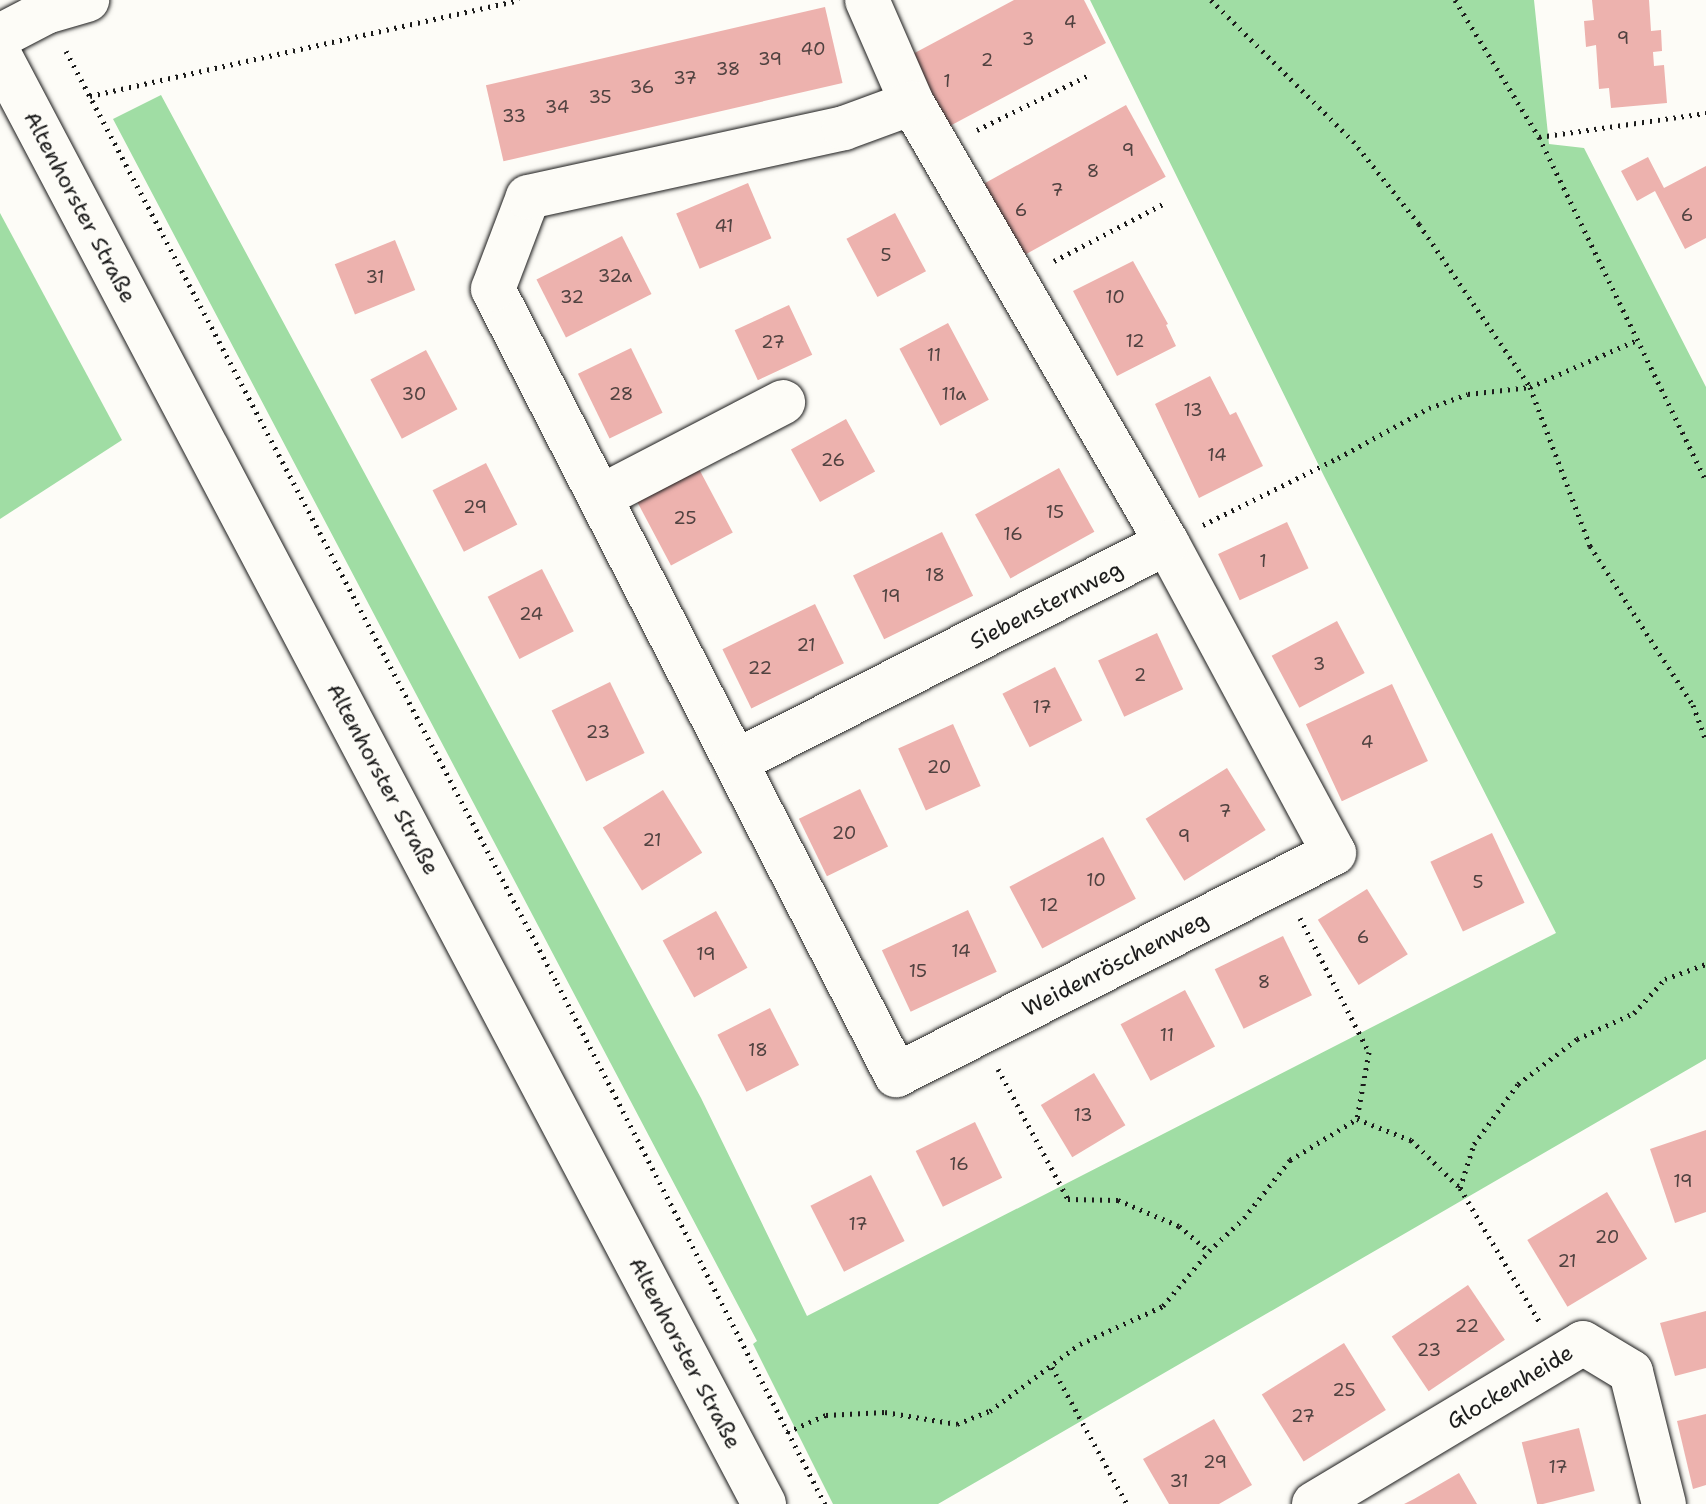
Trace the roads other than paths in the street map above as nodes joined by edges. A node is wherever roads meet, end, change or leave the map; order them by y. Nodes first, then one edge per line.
1 (867, 0) edge
2 (66, 6) edge
3 (0, 36) edge
4 (0, 56) edge
5 (912, 103) junction
6 (783, 402) dead end
7 (602, 496) junction
8 (1167, 543) junction
9 (737, 761) junction
10 (764, 1504) edge
11 (1314, 1504) edge
12 (1664, 1504) edge

1 - 5 street
2 - 3 street
4 - 10 street, Altenhorster Straße
5 - 7 street
5 - 8 street
6 - 7 street
7 - 9 street
8 - 9 street, Siebensternweg
8 - 9 street, Weidenröschenweg
11 - 12 street, Glockenheide

